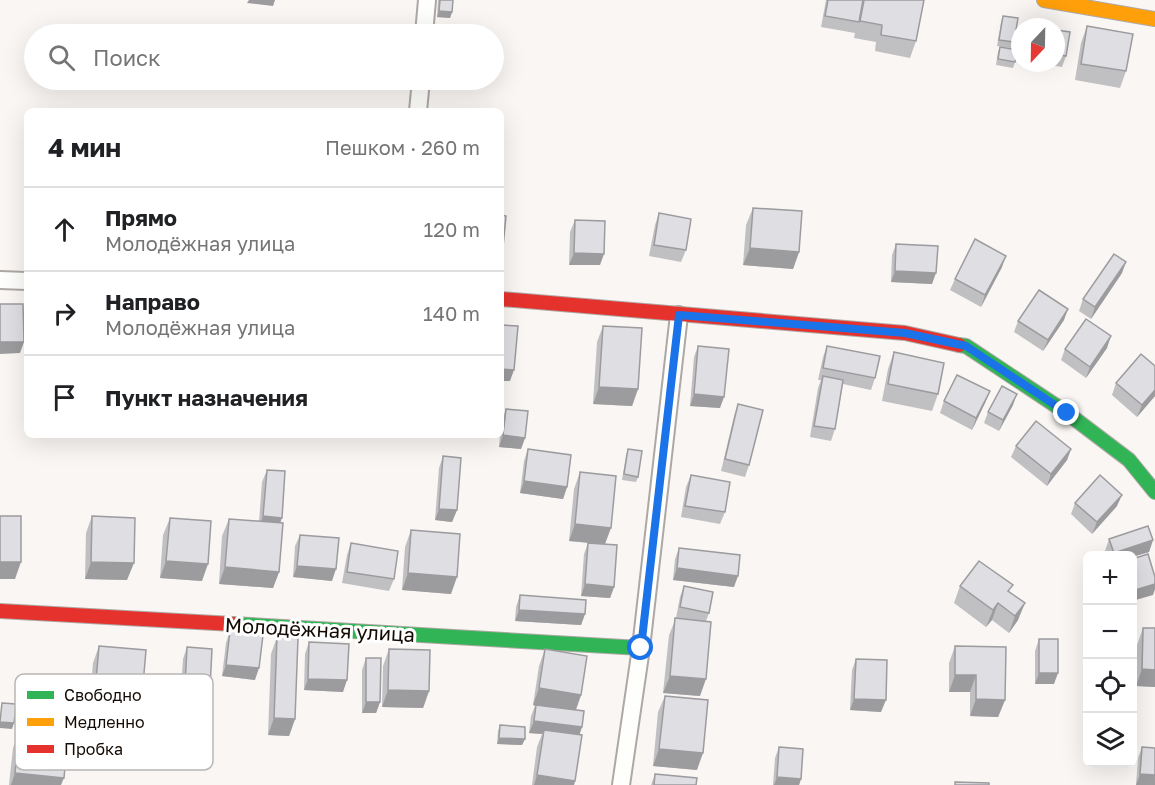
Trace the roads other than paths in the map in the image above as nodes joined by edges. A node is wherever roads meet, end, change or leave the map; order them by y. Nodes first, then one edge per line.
1 (427, 0) edge
2 (1044, 0) edge
3 (1155, 19) edge
4 (425, 24) edge
5 (420, 90) edge
6 (418, 108) edge
7 (0, 280) edge
8 (24, 281) edge
9 (504, 299) edge
10 (679, 315) junction
11 (1155, 492) edge
12 (0, 611) edge
13 (641, 648) junction
14 (621, 785) edge

1 - 4 street
2 - 3 street
5 - 6 street
7 - 8 street
9 - 10 street
10 - 11 street
10 - 13 street
12 - 13 street, Молодёжная улица
13 - 14 street

